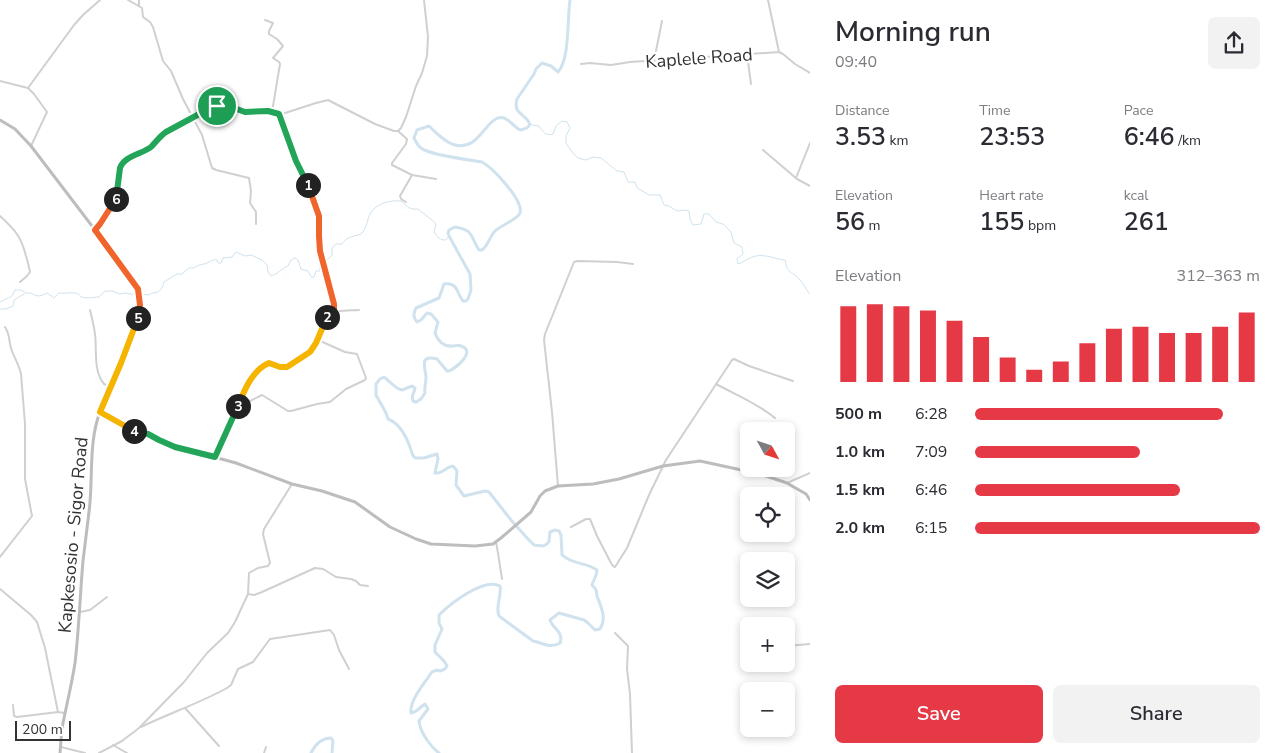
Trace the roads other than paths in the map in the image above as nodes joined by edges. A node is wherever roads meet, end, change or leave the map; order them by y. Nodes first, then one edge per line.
1 (100, 0) edge
2 (128, 0) edge
3 (139, 0) edge
4 (424, 0) edge
5 (768, 0) edge
6 (139, 5) junction
7 (266, 20) dead end
8 (662, 21) dead end
9 (779, 52) junction
10 (747, 54) junction
11 (654, 61) junction
12 (582, 64) dead end
13 (810, 73) edge
14 (0, 80) edge
15 (751, 84) dead end
16 (28, 88) junction
17 (272, 112) junction
18 (279, 114) junction
19 (193, 118) junction
20 (0, 120) edge
21 (398, 131) junction
22 (810, 143) edge
23 (31, 146) junction
24 (763, 150) dead end
25 (412, 175) junction
26 (796, 178) junction
27 (436, 179) dead end
28 (810, 186) edge
29 (406, 202) dead end
30 (0, 216) edge
31 (256, 224) dead end
32 (95, 230) junction
33 (633, 264) dead end
34 (20, 282) dead end
35 (90, 310) dead end
36 (359, 310) dead end
37 (334, 312) junction
38 (5, 327) dead end
39 (318, 340) junction
40 (793, 381) dead end
41 (716, 384) junction
42 (110, 387) junction
43 (241, 398) junction
44 (100, 412) junction
45 (775, 418) dead end
46 (215, 457) junction
47 (663, 466) junction
48 (810, 473) edge
49 (787, 483) junction
50 (292, 484) junction
51 (558, 486) junction
52 (810, 500) edge
53 (570, 527) dead end
54 (496, 542) junction
55 (0, 557) edge
56 (502, 579) dead end
57 (368, 586) dead end
58 (0, 589) edge
59 (248, 594) junction
60 (107, 598) dead end
61 (80, 612) junction
62 (615, 633) dead end
63 (810, 644) edge
64 (795, 645) edge
65 (349, 669) dead end
66 (13, 705) dead end
67 (185, 708) junction
68 (58, 712) junction
69 (65, 713) junction
70 (139, 728) junction
71 (113, 745) junction
72 (219, 746) dead end
73 (61, 747) junction
74 (266, 747) dead end
75 (60, 753) edge
76 (85, 753) edge
77 (99, 753) edge
78 (127, 753) edge
79 (264, 753) edge
80 (632, 753) edge

1 - 16 street
2 - 6 street
3 - 6 street
4 - 21 street
5 - 9 street
6 - 19 street
7 - 17 street
8 - 11 street
9 - 10 street, Kaplele Road
9 - 13 street
10 - 11 street, Kaplele Road
10 - 15 street
11 - 12 street, Kaplele Road
14 - 16 street
16 - 23 street
17 - 18 street
17 - 19 street
18 - 21 street
18 - 37 street
19 - 31 street
19 - 32 street
20 - 23 street
21 - 25 street
22 - 26 street
23 - 32 street
24 - 26 street
25 - 27 street
25 - 29 street
26 - 28 street
30 - 34 street
32 - 42 street, Kapkesosio - Sigor Road
33 - 51 street
35 - 42 street
36 - 37 street
37 - 39 street
38 - 55 street
39 - 43 street
39 - 43 street
40 - 41 street
41 - 45 street
41 - 47 street
42 - 44 street, Kapkesosio - Sigor Road
43 - 46 street
44 - 46 street
44 - 61 street, Kapkesosio - Sigor Road
46 - 50 street
47 - 49 street
47 - 51 street
47 - 53 street
48 - 49 street
49 - 52 street
50 - 54 street
50 - 59 street
51 - 54 street
54 - 56 street
57 - 59 street
58 - 68 street
59 - 70 street
60 - 61 street
61 - 69 street, Kapkesosio - Sigor Road
62 - 80 street
63 - 64 street
65 - 67 street
66 - 68 street
67 - 70 street
67 - 72 street
68 - 69 street
69 - 73 street, Kapkesosio - Sigor Road
70 - 71 street
71 - 77 street
71 - 78 street
73 - 75 street, Kapkesosio - Sigor Road
73 - 76 street
74 - 79 street

